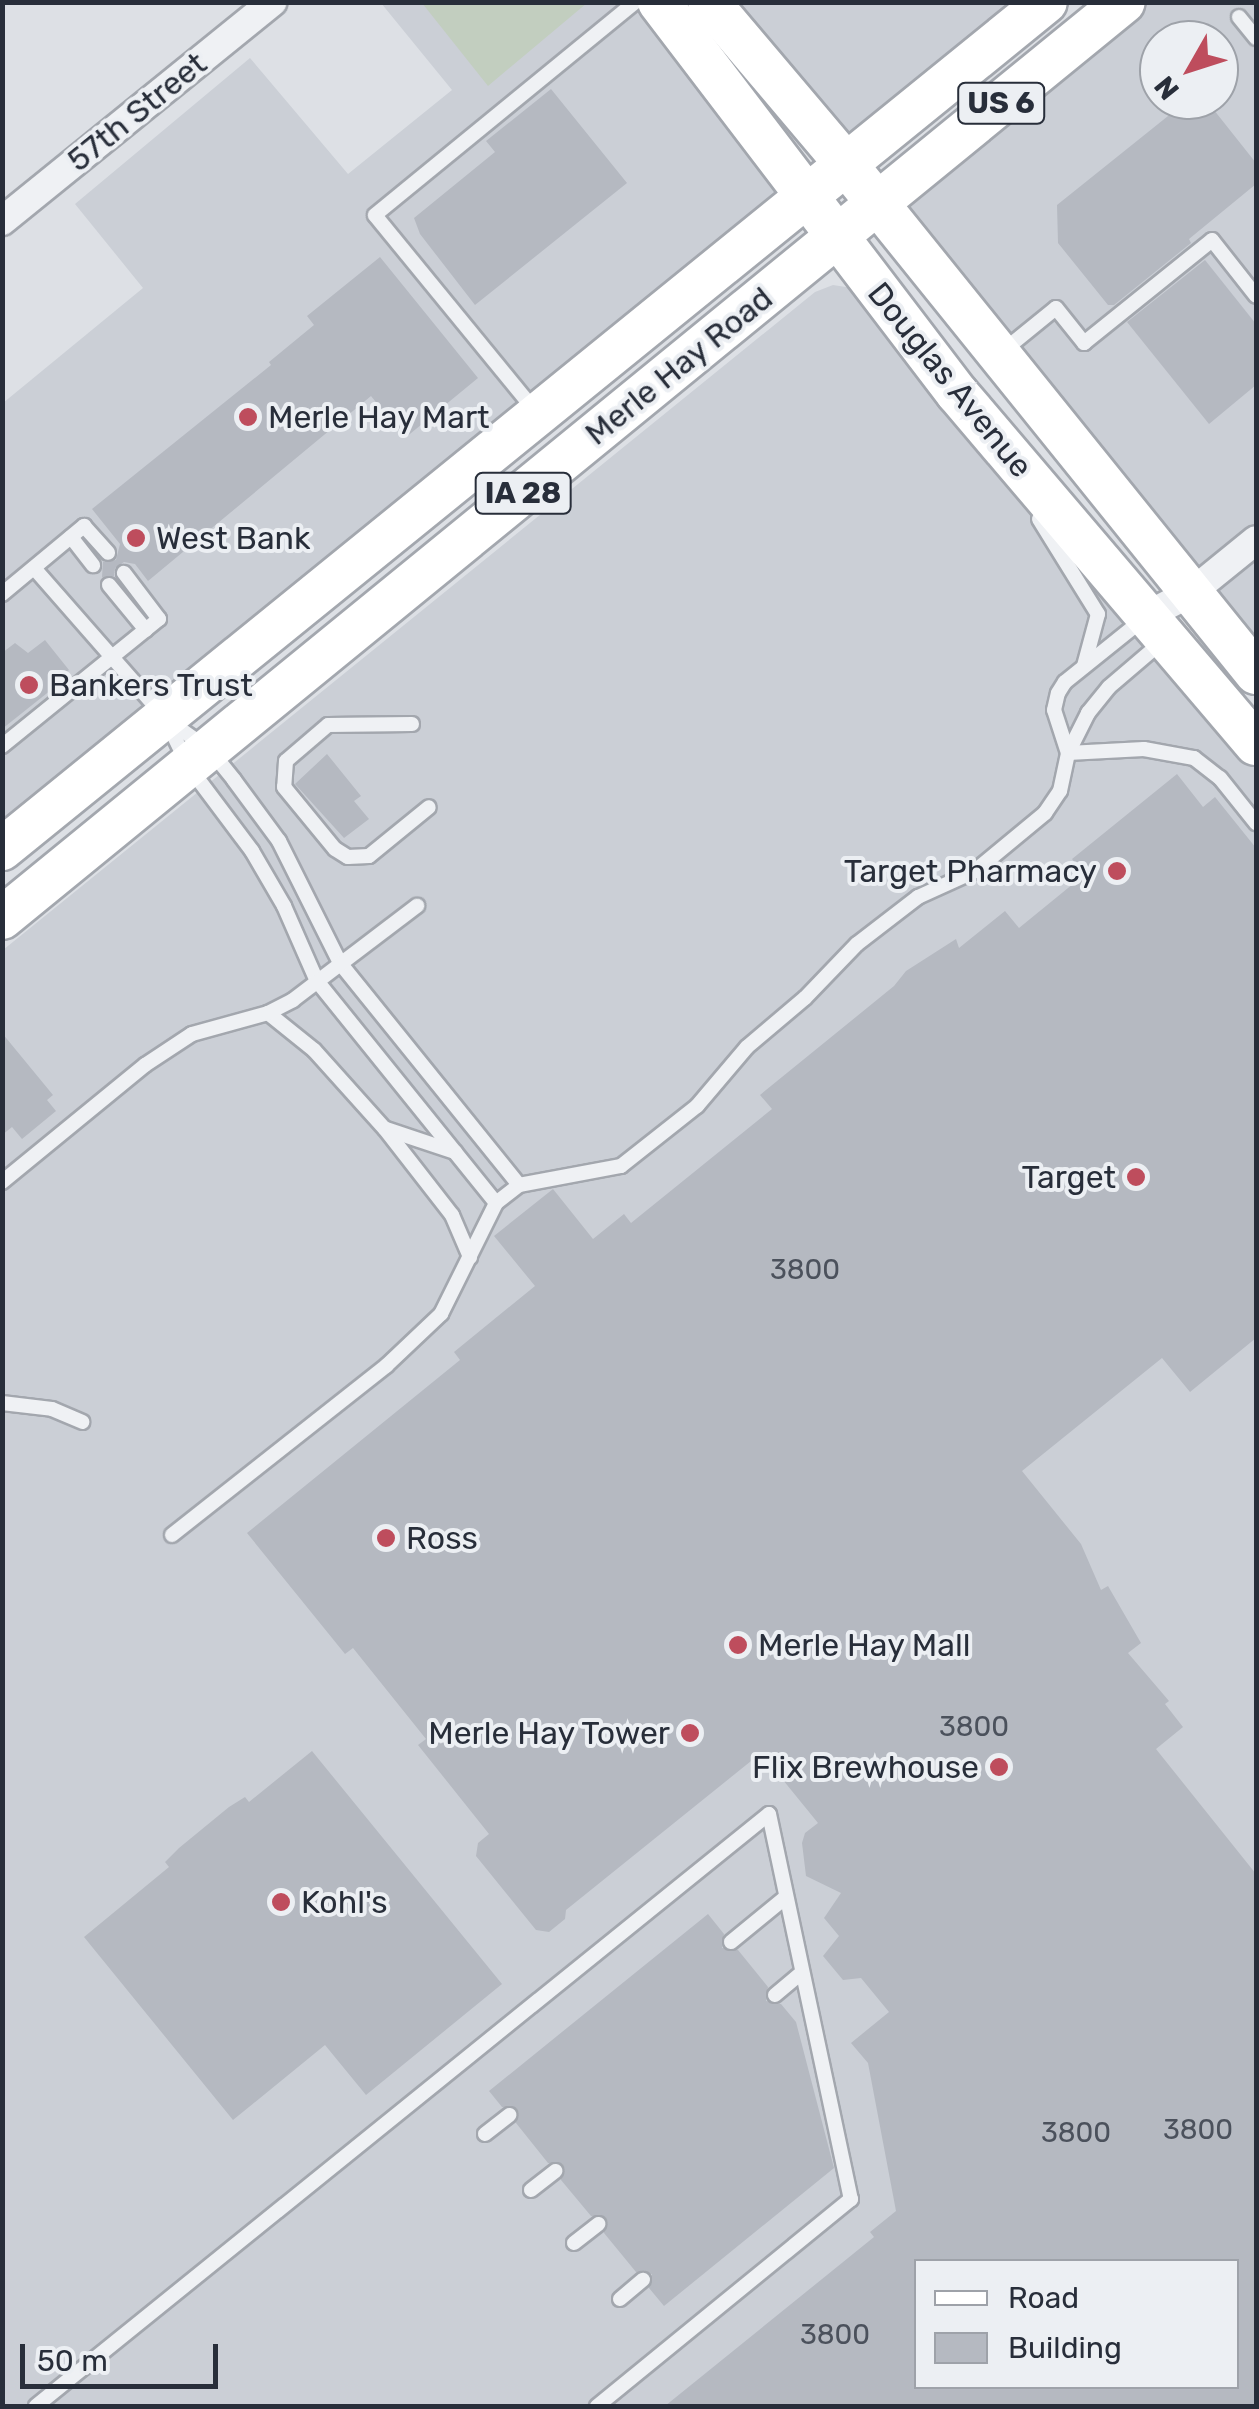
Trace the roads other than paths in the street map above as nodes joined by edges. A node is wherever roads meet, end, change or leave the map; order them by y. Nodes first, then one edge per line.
1 (272, 2) edge
2 (635, 2) edge
3 (658, 2) edge
4 (709, 2) edge
5 (1046, 2) edge
6 (1124, 2) edge
7 (1239, 17) dead end
8 (1256, 38) edge
9 (845, 163) junction
10 (805, 197) junction
11 (878, 204) junction
12 (2, 221) edge
13 (837, 237) junction
14 (1256, 296) edge
15 (1000, 354) junction
16 (957, 393) junction
17 (539, 416) junction
18 (71, 538) junction
19 (1256, 540) edge
20 (108, 554) dead end
21 (93, 565) dead end
22 (34, 568) junction
23 (124, 573) dead end
24 (109, 585) dead end
25 (1192, 592) junction
26 (2, 594) edge
27 (1159, 625) junction
28 (146, 630) junction
29 (112, 658) junction
30 (1084, 666) junction
31 (1256, 673) edge
32 (166, 718) junction
33 (412, 724) dead end
34 (1256, 744) edge
35 (2, 746) edge
36 (1068, 753) junction
37 (199, 759) junction
38 (429, 807) dead end
39 (1256, 822) edge
40 (3, 848) edge
41 (417, 906) dead end
42 (2, 918) edge
43 (340, 963) junction
44 (317, 982) junction
45 (268, 1013) junction
46 (385, 1129) junction
47 (455, 1152) junction
48 (2, 1182) edge
49 (519, 1186) junction
50 (496, 1203) junction
51 (470, 1257) junction
52 (2, 1403) edge
53 (82, 1422) dead end
54 (172, 1535) dead end
55 (786, 1897) junction
56 (731, 1942) dead end
57 (802, 1972) junction
58 (774, 1996) dead end
59 (508, 2114) dead end
60 (484, 2134) dead end
61 (555, 2172) dead end
62 (531, 2190) dead end
63 (598, 2224) dead end
64 (574, 2244) dead end
65 (642, 2280) dead end
66 (620, 2299) dead end
67 (36, 2406) edge
68 (597, 2406) edge

1 - 12 street, 57th Street
2 - 17 lane
3 - 10 main road, Douglas Avenue
4 - 9 main road, Douglas Avenue
5 - 9 main road, Merle Hay Road / US 6
6 - 11 main road, Merle Hay Road / US 6
7 - 8 lane
9 - 10 main road, Merle Hay Road / IA 28
9 - 11 main road, Douglas Avenue
10 - 13 main road, Douglas Avenue
10 - 17 main road, Merle Hay Road / IA 28
11 - 13 main road, Merle Hay Road / US 6
11 - 15 main road, Douglas Avenue
13 - 16 main road, Douglas Avenue
13 - 37 main road, Merle Hay Road / IA 28
14 - 15 lane
15 - 25 main road, Douglas Avenue
16 - 27 main road, Douglas Avenue
16 - 30 lane
17 - 32 main road, Merle Hay Road / IA 28
18 - 20 lane
18 - 21 lane
18 - 22 lane
19 - 25 street
22 - 26 lane
22 - 29 lane
23 - 28 lane
24 - 28 lane
25 - 27 street
25 - 31 main road, Douglas Avenue
27 - 30 lane
27 - 34 main road, Douglas Avenue
27 - 36 lane
28 - 29 lane
29 - 32 lane
29 - 35 lane
30 - 36 lane
32 - 37 lane
32 - 37 lane
32 - 40 main road, Merle Hay Road / IA 28
33 - 38 lane
36 - 39 lane
36 - 49 lane
37 - 42 main road, Merle Hay Road / IA 28
37 - 43 lane
37 - 44 lane
41 - 43 lane
43 - 44 lane
43 - 49 lane
44 - 45 lane
44 - 47 lane
45 - 46 lane
45 - 48 lane
46 - 47 lane
46 - 51 lane
47 - 50 lane
49 - 50 lane
50 - 51 lane
51 - 54 lane
52 - 53 lane
55 - 56 lane
55 - 57 lane
55 - 67 lane
57 - 58 lane
57 - 68 lane
59 - 60 lane
61 - 62 lane
63 - 64 lane
65 - 66 lane

